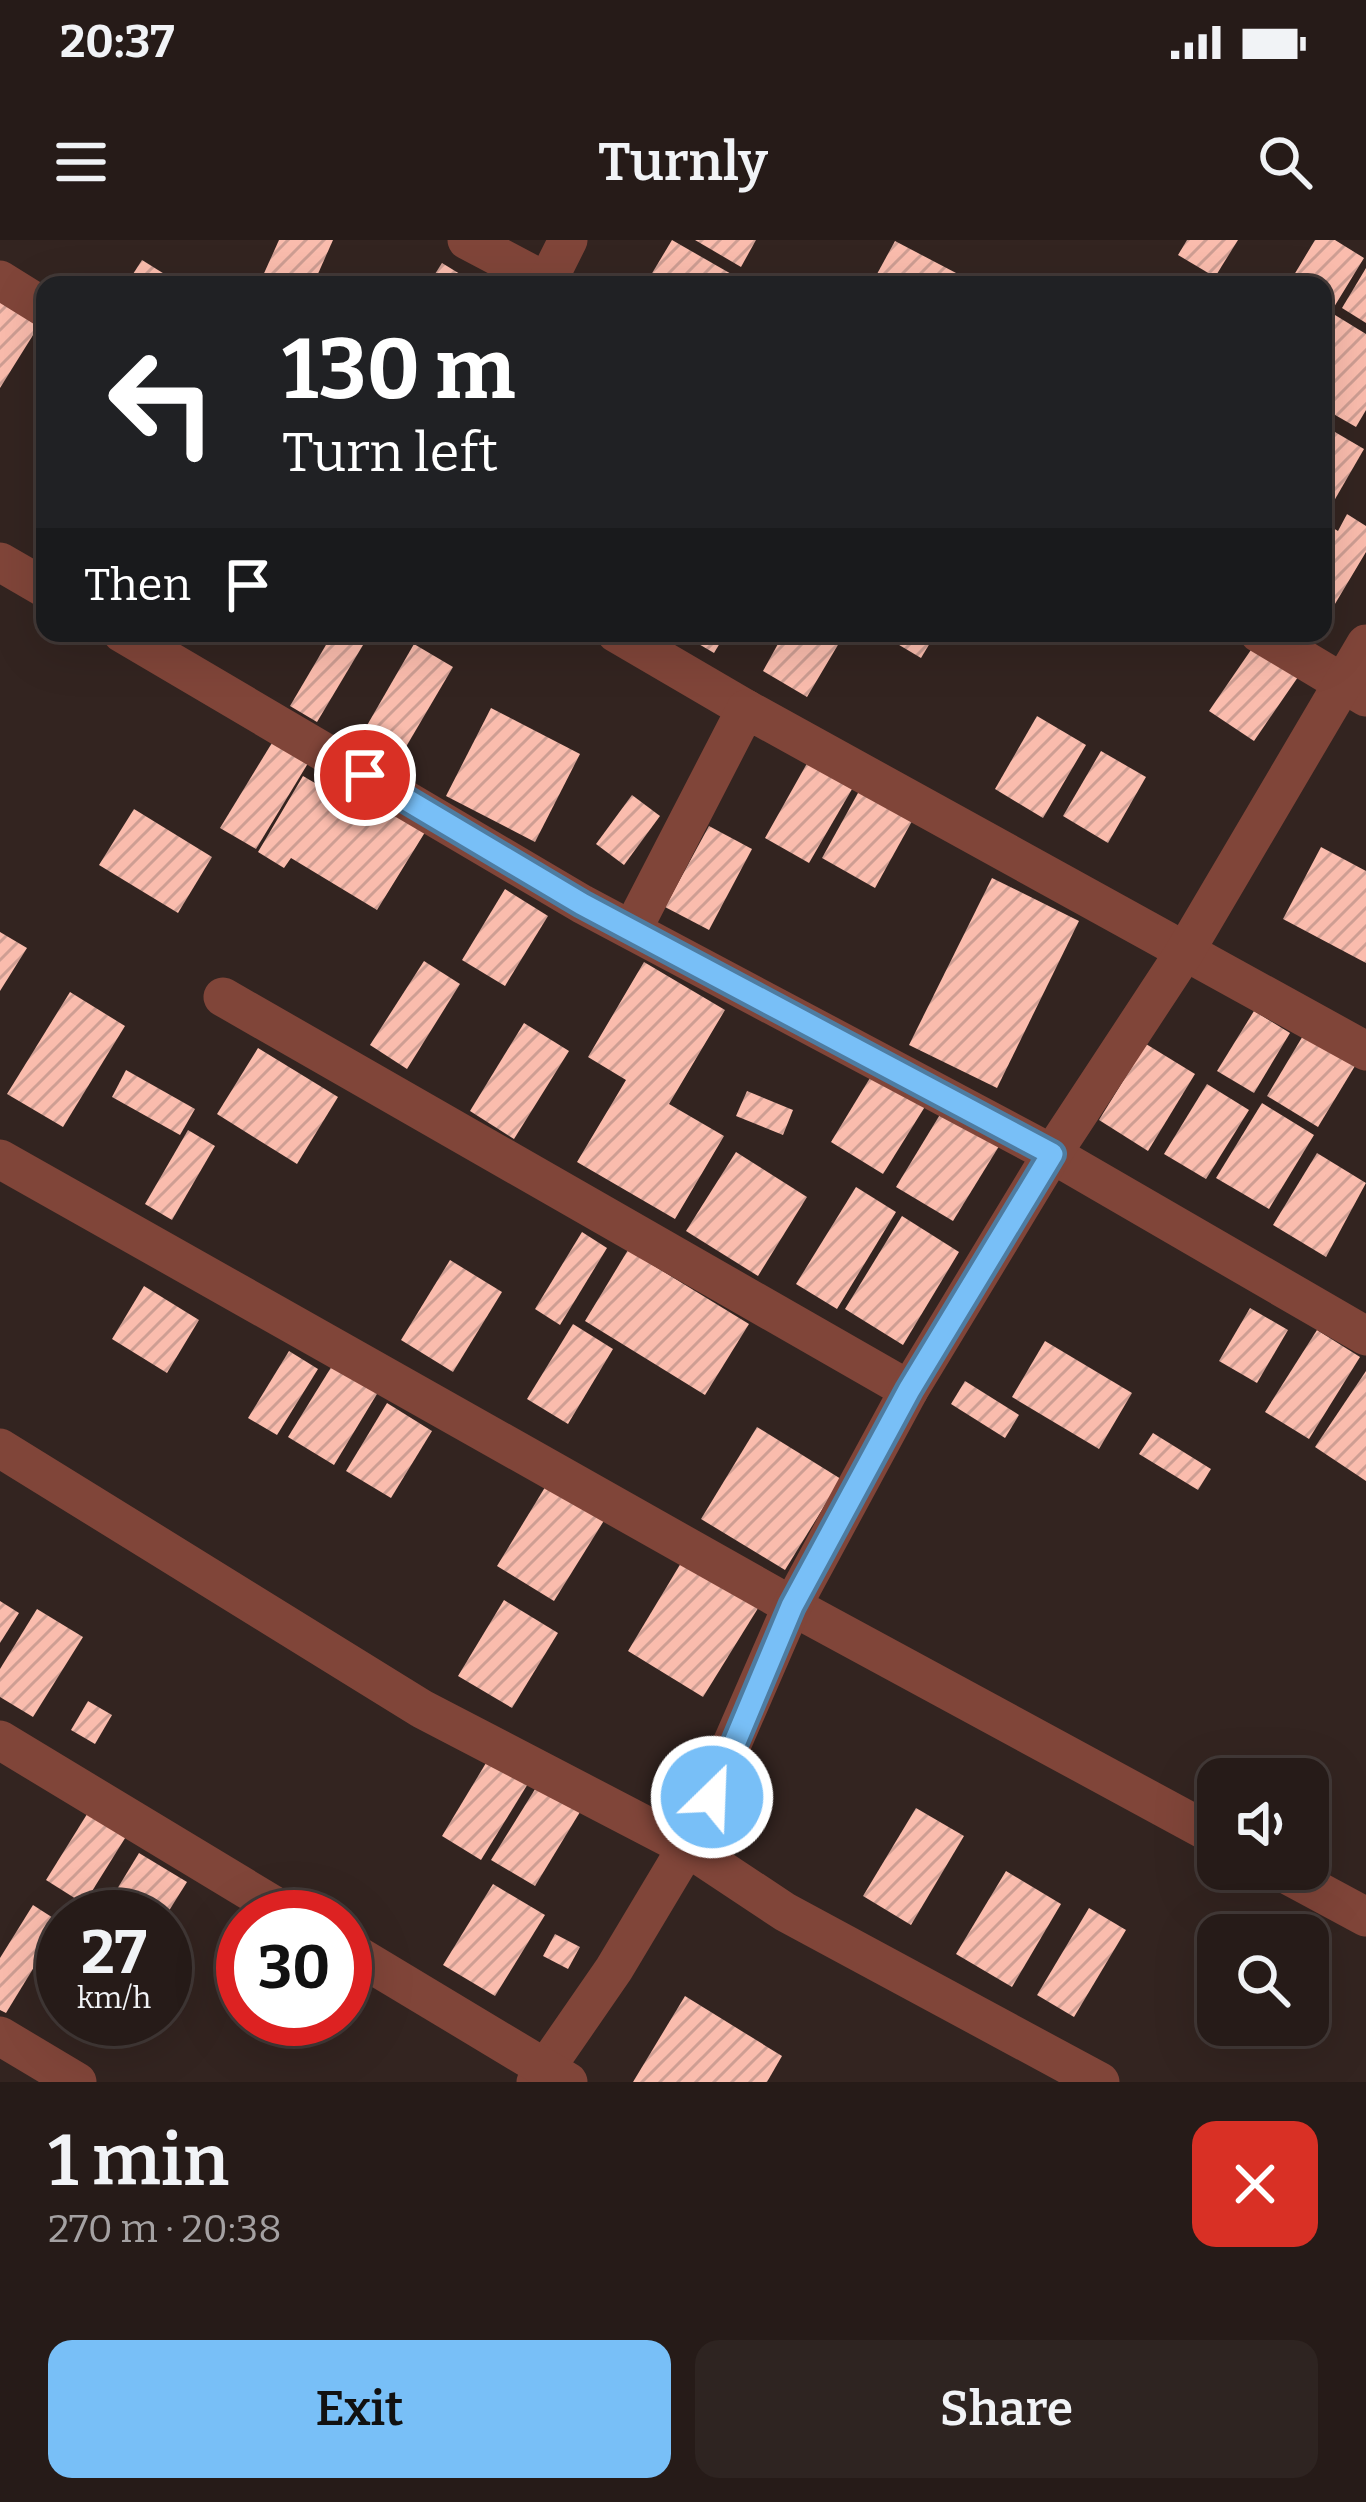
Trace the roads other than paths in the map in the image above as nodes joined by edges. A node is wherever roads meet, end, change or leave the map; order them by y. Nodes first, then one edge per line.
1 (467, 240) edge
2 (568, 240) edge
3 (536, 276) edge
4 (552, 276) edge
5 (0, 280) edge
6 (36, 302) edge
7 (0, 562) edge
8 (36, 583) edge
9 (137, 642) edge
10 (631, 642) edge
11 (1273, 642) edge
12 (1366, 644) edge
13 (1354, 690) edge
14 (746, 709) junction
15 (632, 930) junction
16 (1184, 953) junction
17 (223, 997) dead end
18 (1366, 1051) edge
19 (1052, 1154) junction
20 (0, 1159) edge
21 (1366, 1336) edge
22 (909, 1390) junction
23 (0, 1448) edge
24 (792, 1606) junction
25 (0, 1740) edge
26 (1197, 1826) edge
27 (687, 1847) junction
28 (248, 1890) edge
29 (1316, 1890) edge
30 (1366, 1917) edge
31 (372, 1965) edge
32 (0, 2036) edge
33 (549, 2078) edge
34 (77, 2082) edge
35 (1100, 2082) edge

1 - 3 street
2 - 4 street
5 - 6 street
7 - 8 street
9 - 15 street
10 - 14 street
11 - 13 street
12 - 13 street
13 - 16 street
14 - 15 street
14 - 16 street
15 - 19 street
16 - 18 street
16 - 19 street
17 - 22 street
19 - 21 street
19 - 22 street
20 - 24 street
22 - 24 street
23 - 27 street
24 - 26 street
24 - 27 street
25 - 28 street
27 - 33 street
27 - 35 street
29 - 30 street
31 - 33 street
32 - 34 street

